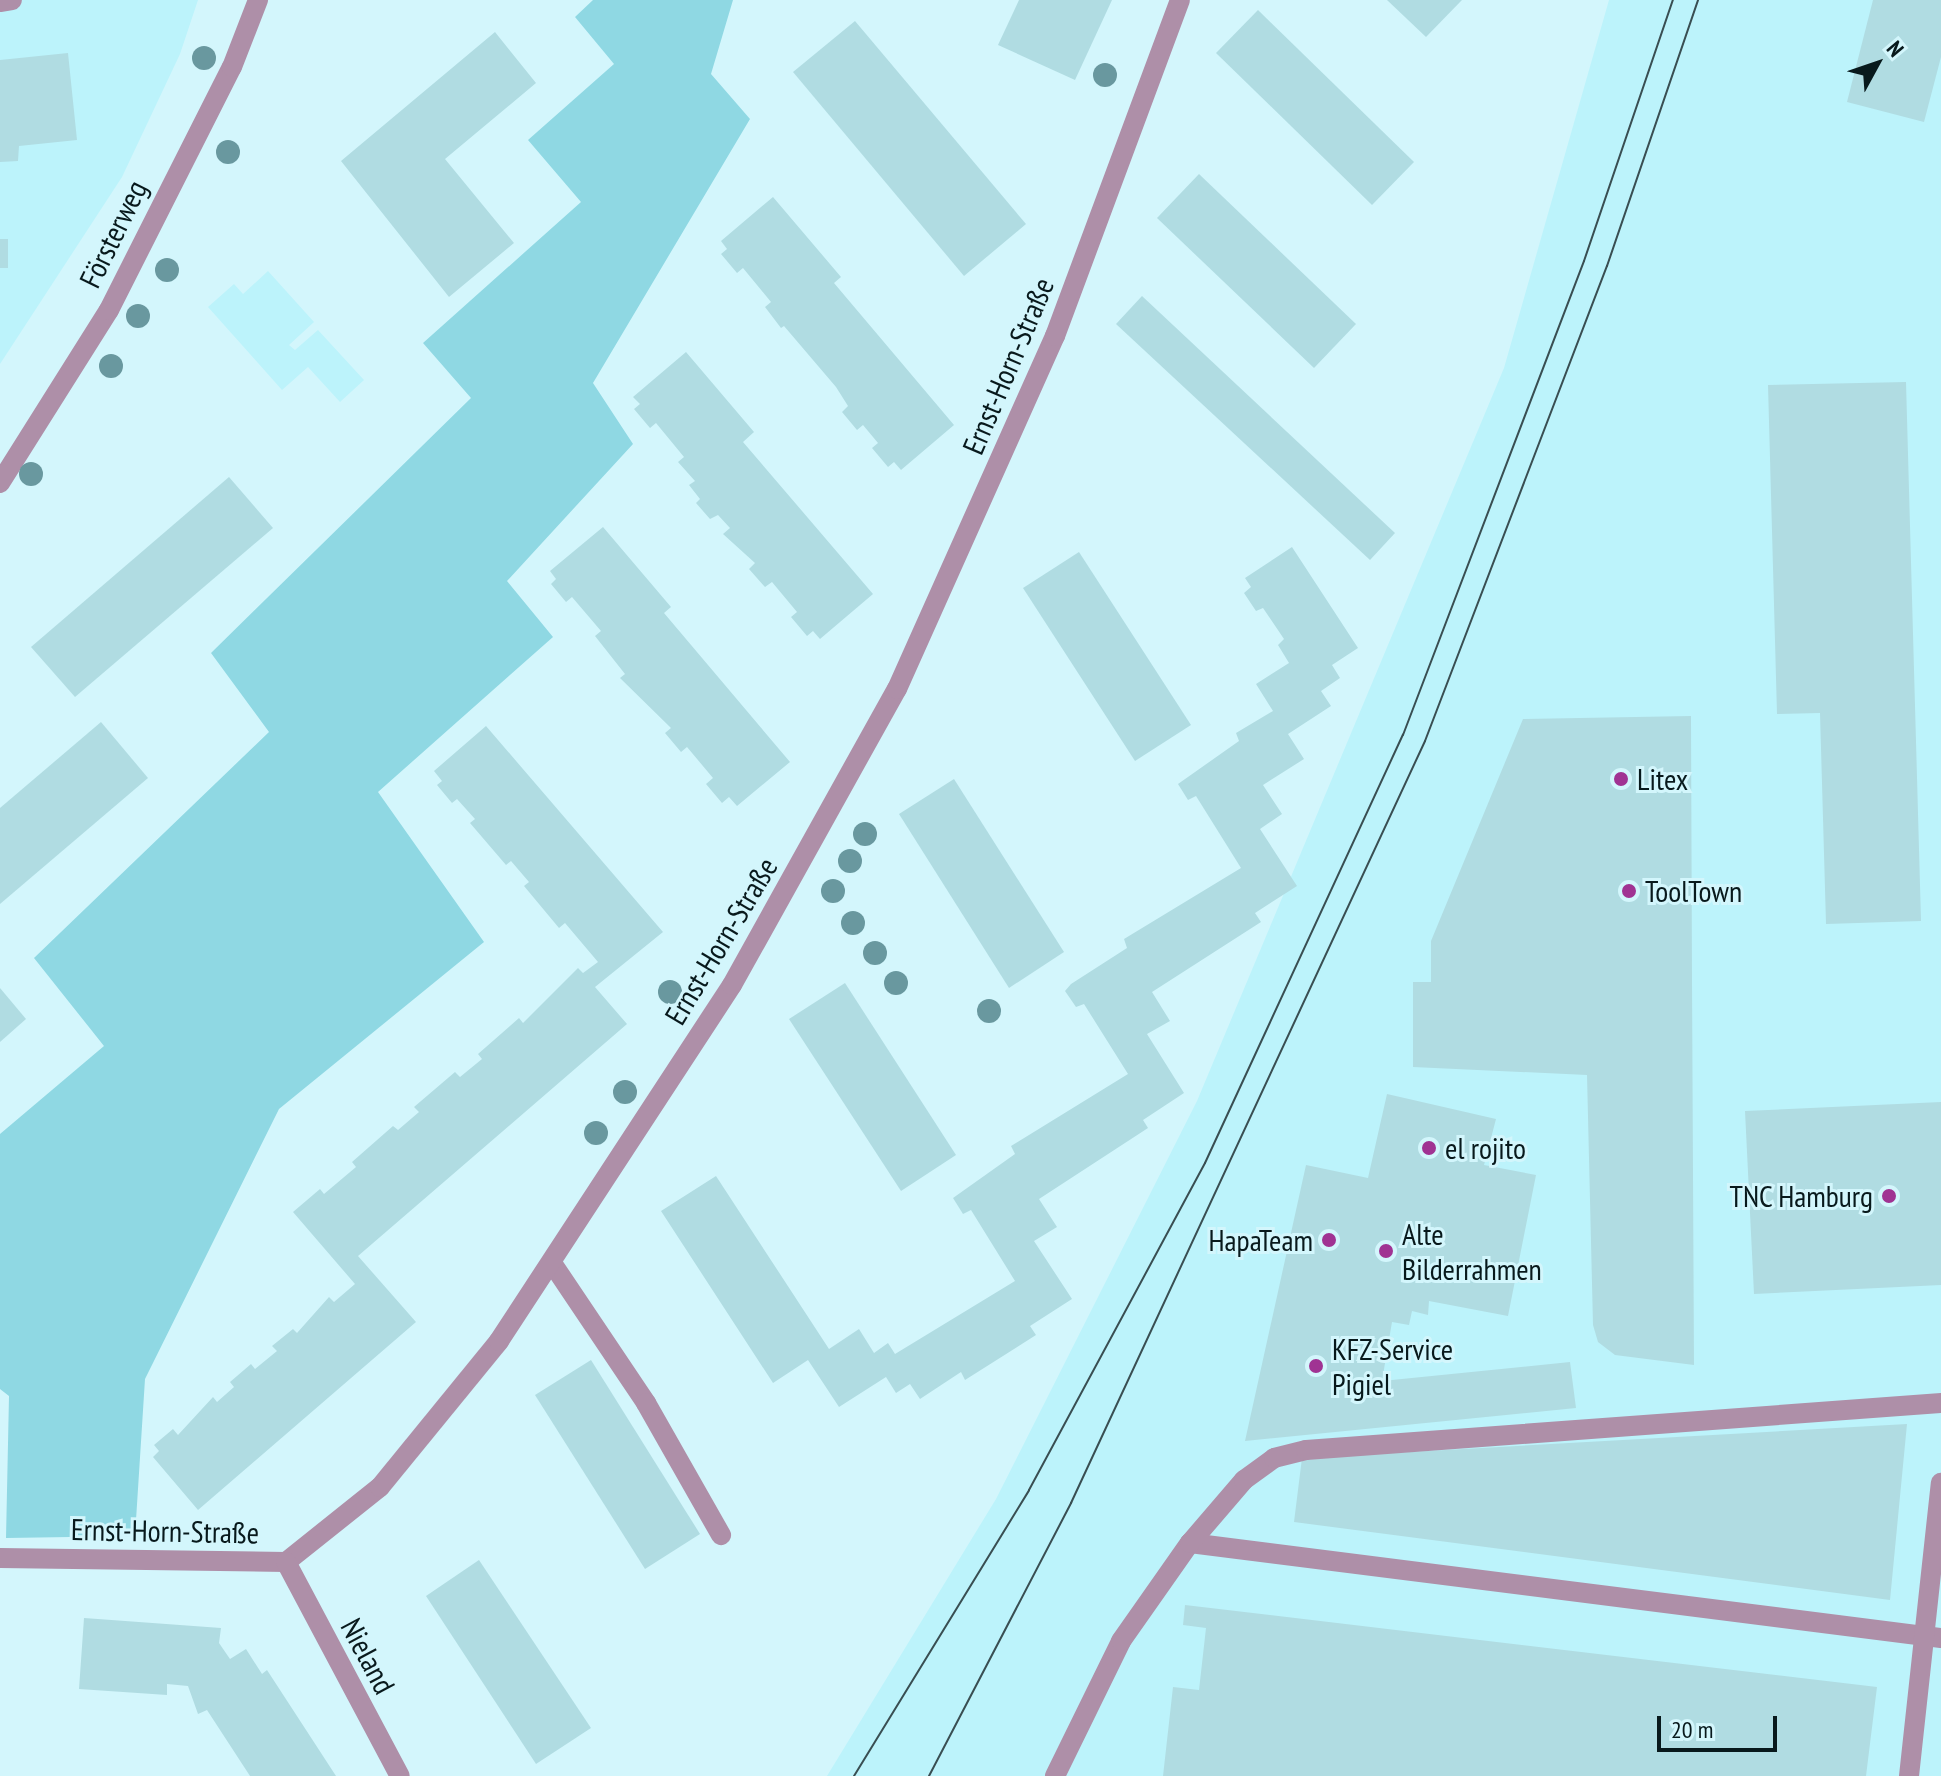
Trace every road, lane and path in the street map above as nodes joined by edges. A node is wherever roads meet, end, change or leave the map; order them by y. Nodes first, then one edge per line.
1 (12, 0) edge
2 (1180, 0) edge
3 (0, 2) edge
4 (253, 2) edge
5 (0, 483) edge
6 (552, 1263) junction
7 (1941, 1403) edge
8 (1941, 1483) edge
9 (721, 1535) dead end
10 (1190, 1543) junction
11 (0, 1558) edge
12 (286, 1562) junction
13 (1933, 1637) edge
14 (400, 1776) edge
15 (1055, 1776) edge
16 (1909, 1776) edge

1 - 3 street
2 - 6 street, Ernst-Horn-Straße
4 - 5 street, Försterweg
6 - 9 street
6 - 12 street, Ernst-Horn-Straße
7 - 10 street
8 - 13 street
10 - 13 street
10 - 15 street
11 - 12 street, Ernst-Horn-Straße
12 - 14 street, Nieland
13 - 16 street

